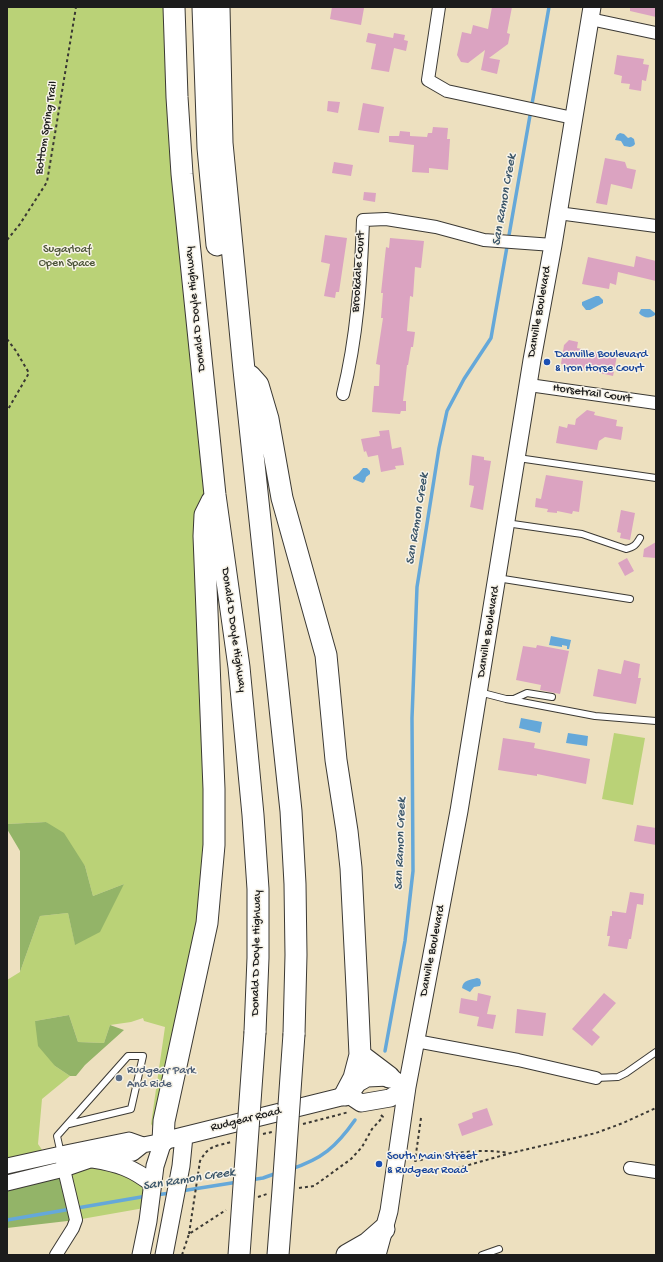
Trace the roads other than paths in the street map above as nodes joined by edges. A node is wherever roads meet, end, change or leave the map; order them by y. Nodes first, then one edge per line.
1 (174, 7) edge
2 (203, 7) edge
3 (219, 7) edge
4 (439, 7) edge
5 (591, 13) edge
6 (656, 33) edge
7 (573, 118) junction
8 (558, 213) junction
9 (656, 226) edge
10 (552, 245) junction
11 (236, 293) junction
12 (244, 370) junction
13 (529, 385) junction
14 (343, 394) dead end
15 (656, 403) edge
16 (516, 458) junction
17 (656, 478) edge
18 (215, 495) junction
19 (506, 523) junction
20 (640, 538) dead end
21 (497, 578) junction
22 (630, 599) dead end
23 (479, 692) junction
24 (552, 697) dead end
25 (506, 699) junction
26 (656, 721) edge
27 (416, 1041) junction
28 (656, 1052) edge
29 (360, 1055) junction
30 (389, 1077) junction
31 (596, 1078) joint
32 (407, 1087) junction
33 (347, 1095) junction
34 (68, 1124) junction
35 (184, 1136) junction
36 (163, 1141) junction
37 (94, 1153) junction
38 (61, 1154) junction
39 (7, 1166) edge
40 (630, 1168) dead end
41 (64, 1169) junction
42 (656, 1172) edge
43 (7, 1183) edge
44 (153, 1184) junction
45 (384, 1228) junction
46 (499, 1249) dead end
47 (56, 1255) edge
48 (141, 1255) edge
49 (164, 1255) edge
50 (239, 1255) edge
51 (278, 1255) edge
52 (347, 1255) edge
53 (377, 1255) edge
54 (482, 1255) edge

1 - 18 highway, Donald D Doyle Highway
2 - 11 highway
3 - 11 highway
4 - 7 street
5 - 6 street
5 - 7 main road, Danville Boulevard
7 - 8 main road, Danville Boulevard
8 - 9 street
8 - 10 main road, Danville Boulevard
10 - 13 main road, Danville Boulevard
10 - 14 street, Brookdale Court
11 - 12 highway
12 - 29 highway
12 - 51 highway, bridge
13 - 15 street, Horsetrail Court
13 - 16 main road, Danville Boulevard
16 - 17 lane
16 - 19 main road, Danville Boulevard
18 - 36 highway
18 - 50 highway, Donald D Doyle Highway, bridge
19 - 20 lane
19 - 21 main road, Danville Boulevard
21 - 22 lane
21 - 23 main road, Danville Boulevard
23 - 25 lane
23 - 27 main road, Danville Boulevard
24 - 25 lane
25 - 26 lane
27 - 31 street
27 - 32 main road, Danville Boulevard
28 - 31 lane
29 - 30 highway
29 - 33 highway
30 - 32 main road
30 - 33 main road
32 - 33 main road
32 - 45 main road, Danville Boulevard
33 - 35 main road, Rudgear Road
34 - 34 lane
34 - 38 lane
35 - 36 main road, Rudgear Road
35 - 49 main road
36 - 37 street, Rudgear Road
36 - 44 main road
37 - 38 street, Rudgear Road
37 - 41 street, Rudgear Road
37 - 44 main road
38 - 39 street, Rudgear Road
38 - 41 street
40 - 42 street
41 - 43 street, Rudgear Road
41 - 47 street
44 - 48 main road
45 - 52 highway
45 - 53 main road, Danville Boulevard
46 - 54 lane

